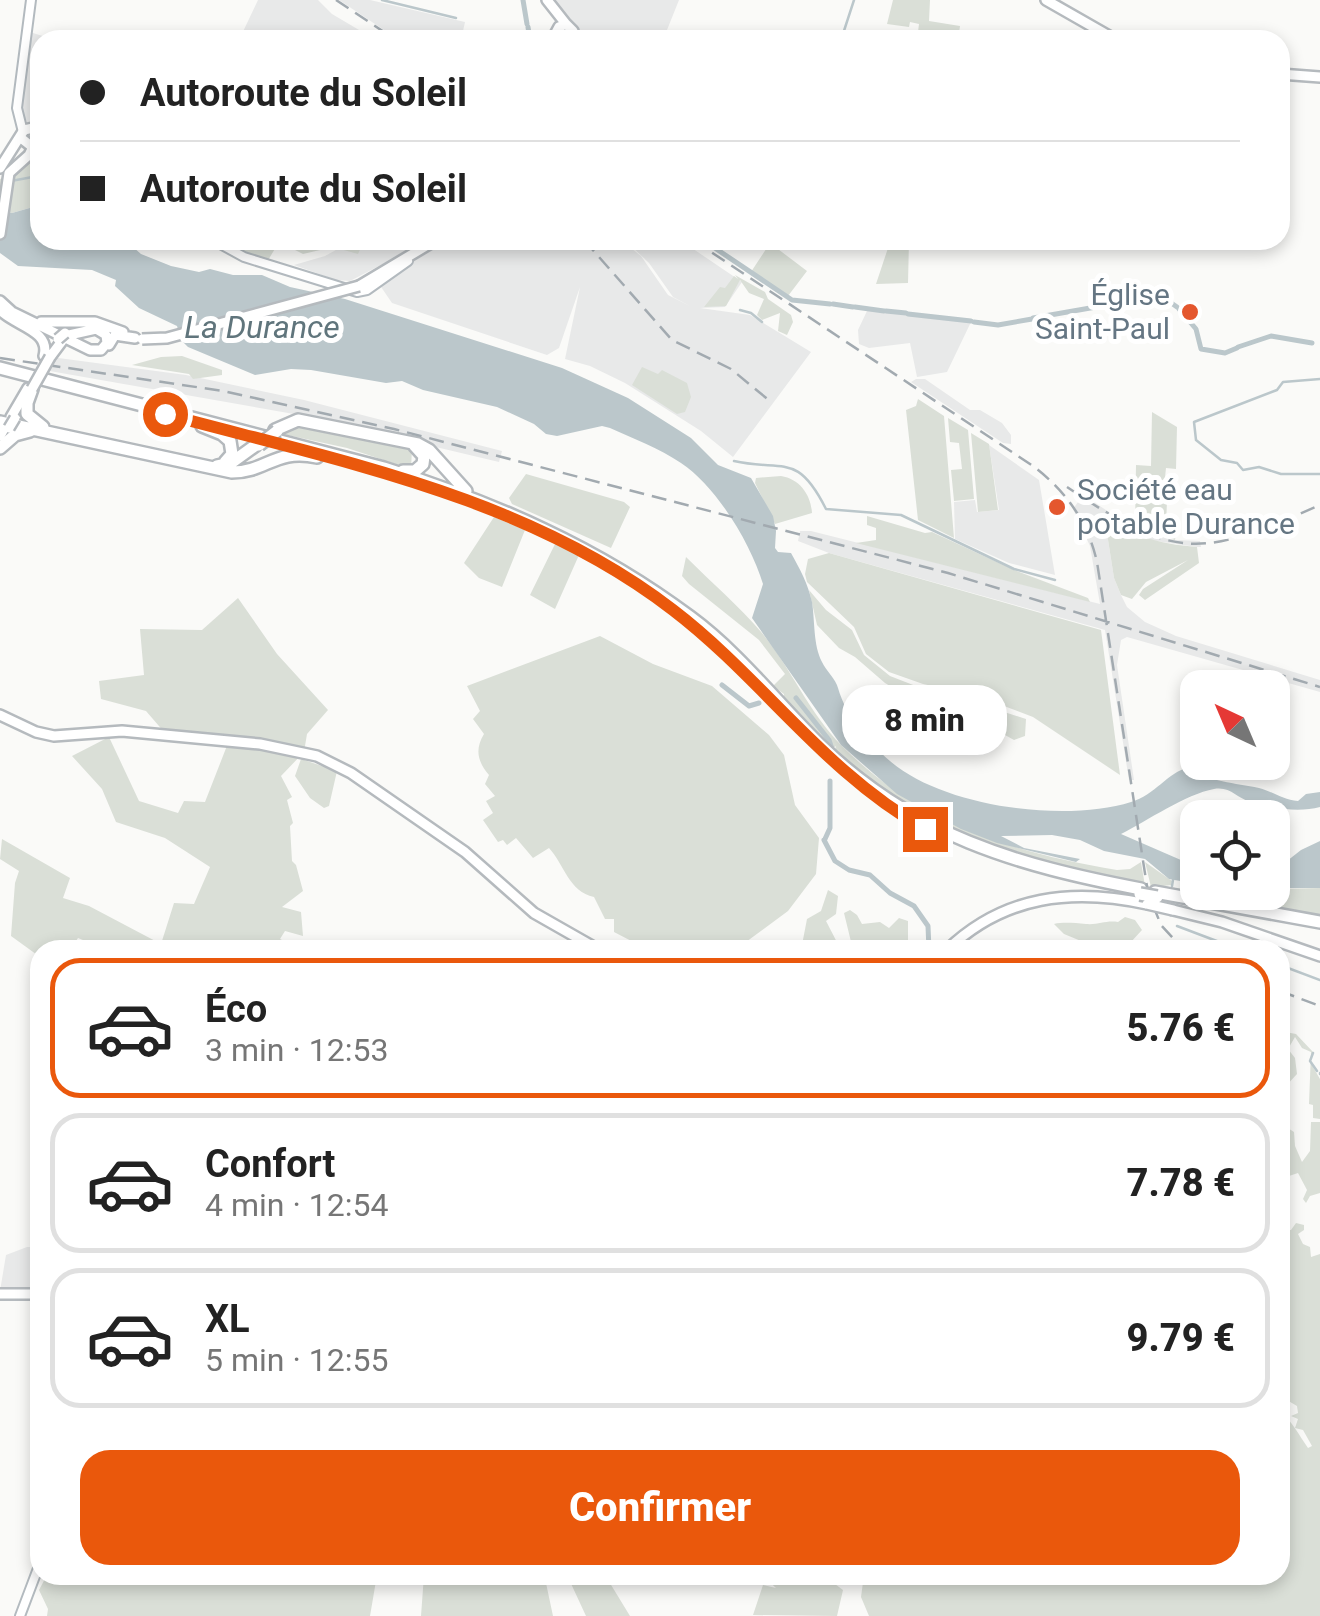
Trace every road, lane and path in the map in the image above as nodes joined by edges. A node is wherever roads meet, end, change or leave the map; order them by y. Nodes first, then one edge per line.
1 (31, 0) edge
2 (546, 0) edge
3 (1046, 0) edge
4 (564, 24) junction
5 (560, 30) edge
6 (573, 30) edge
7 (1098, 30) edge
8 (1290, 75) edge
9 (1320, 78) edge
10 (30, 137) edge
11 (30, 140) edge
12 (30, 144) edge
13 (4, 172) edge
14 (0, 233) edge
15 (230, 250) edge
16 (420, 250) edge
17 (422, 250) edge
18 (0, 301) edge
19 (1, 311) edge
20 (29, 319) junction
21 (84, 329) junction
22 (62, 336) junction
23 (136, 337) junction
24 (44, 359) junction
25 (0, 370) edge
26 (30, 388) junction
27 (165, 414) junction
28 (5, 425) edge
29 (276, 430) junction
30 (58, 433) junction
31 (0, 447) edge
32 (201, 464) junction
33 (386, 472) junction
34 (510, 513) junction
35 (0, 715) edge
36 (1148, 895) junction
37 (1320, 924) edge
38 (582, 940) edge
39 (959, 940) edge
40 (1275, 940) edge
41 (1290, 945) edge
42 (1320, 956) edge
43 (0, 1294) edge
44 (30, 1294) edge
45 (32, 1585) edge
46 (20, 1616) edge

1 - 10 main road
2 - 4 main road
3 - 7 main road
4 - 5 main road
4 - 6 main road
8 - 9 main road
11 - 13 main road
12 - 13 main road
13 - 14 main road
15 - 17 main road
16 - 23 main road, bridge
18 - 20 main road
19 - 23 main road
19 - 24 main road
20 - 22 main road
20 - 23 main road
21 - 22 main road
21 - 22 main road
21 - 23 main road
22 - 23 main road
22 - 24 main road
24 - 26 main road, bridge
25 - 27 highway
25 - 33 highway
26 - 28 main road
26 - 30 highway
27 - 32 highway
27 - 33 highway
28 - 30 highway
28 - 31 main road
29 - 32 highway, bridge
29 - 33 highway
29 - 34 highway
30 - 31 highway
30 - 32 highway
32 - 33 highway
33 - 34 highway
33 - 36 highway
34 - 36 highway
35 - 38 main road
36 - 37 highway
36 - 39 main road
36 - 40 main road, bridge
41 - 42 main road, bridge
43 - 44 main road
45 - 46 main road

